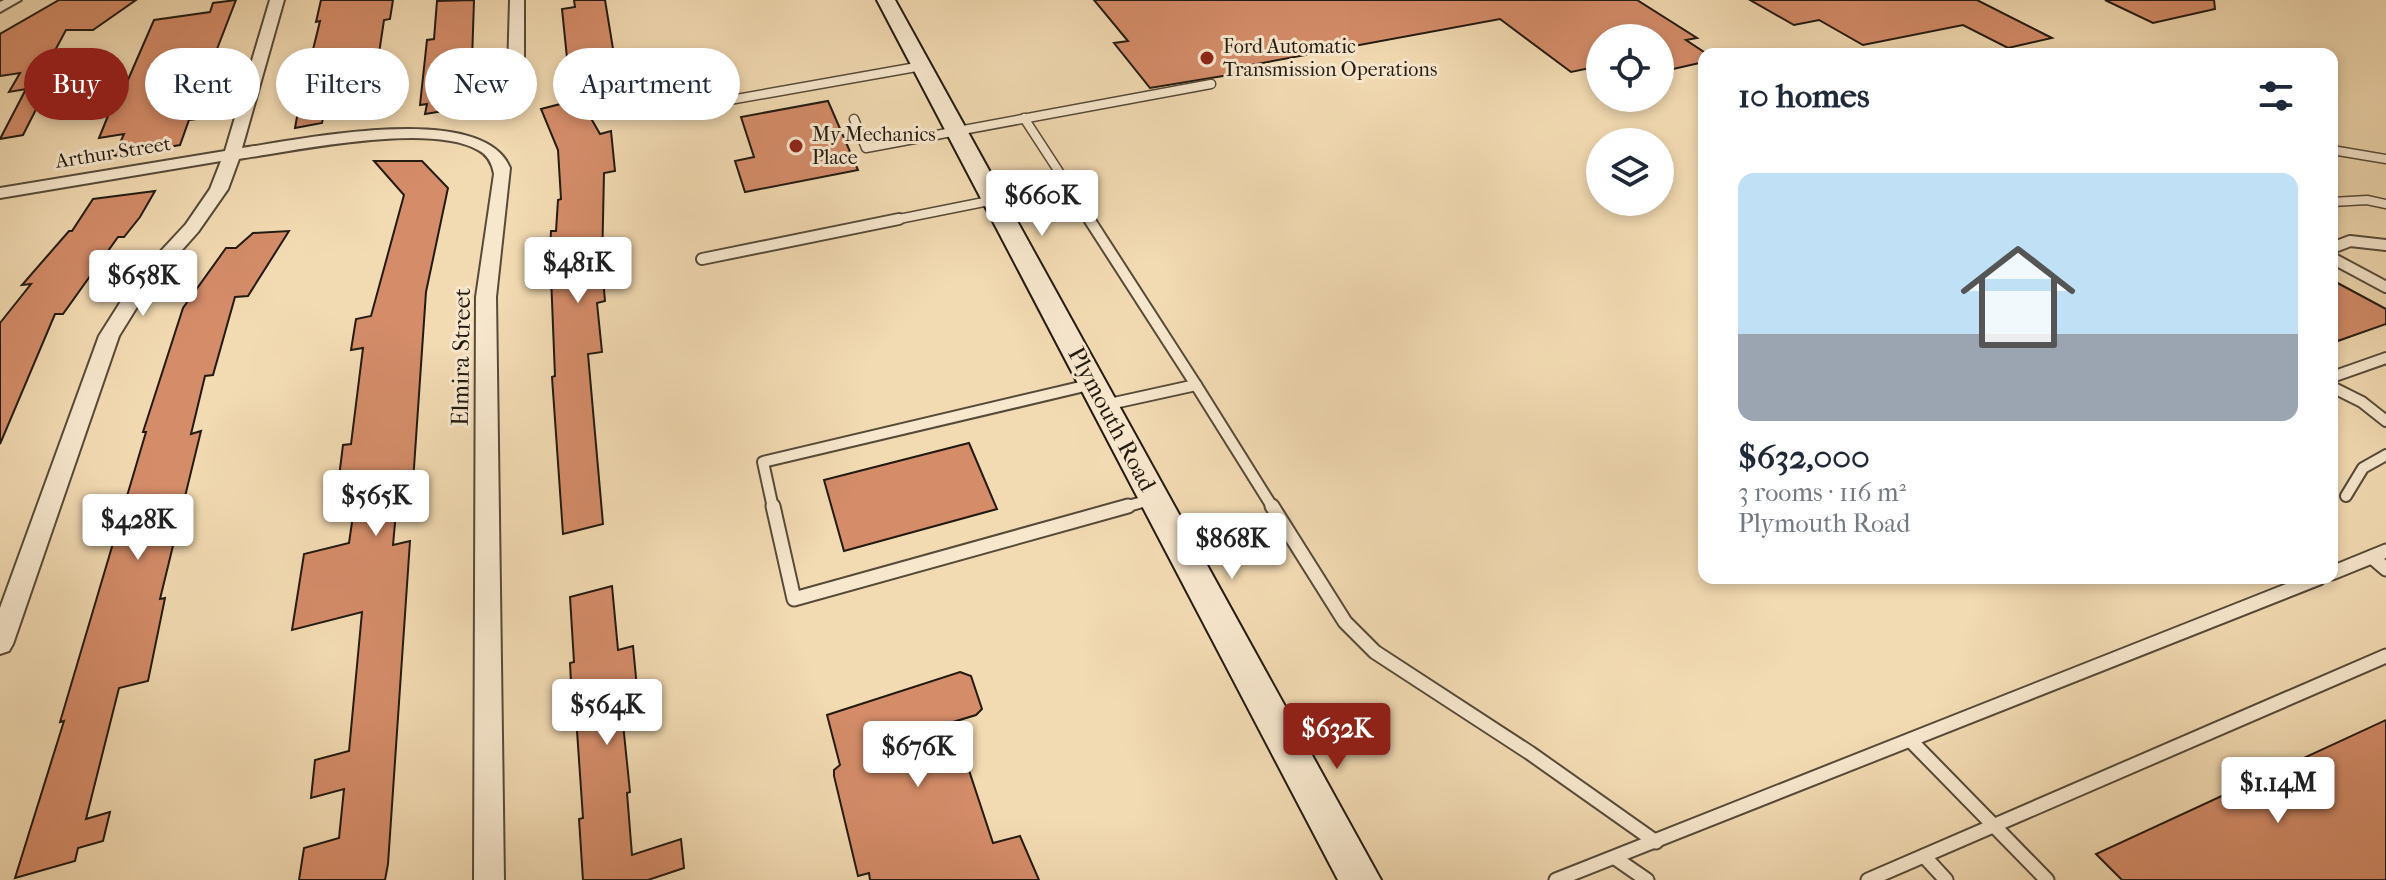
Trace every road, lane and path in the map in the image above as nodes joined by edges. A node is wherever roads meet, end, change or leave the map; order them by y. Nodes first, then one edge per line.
1 (14, 0) edge
2 (277, 0) edge
3 (517, 0) edge
4 (886, 0) edge
5 (0, 8) edge
6 (516, 48) edge
7 (922, 66) junction
8 (1211, 84) dead end
9 (740, 98) edge
10 (1024, 118) junction
11 (854, 119) dead end
12 (957, 131) junction
13 (2338, 151) edge
14 (232, 154) junction
15 (2386, 159) edge
16 (0, 193) edge
17 (994, 200) junction
18 (2338, 202) edge
19 (2386, 204) edge
20 (2386, 245) edge
21 (2338, 246) edge
22 (702, 259) dead end
23 (2338, 261) edge
24 (2386, 287) edge
25 (2386, 358) edge
26 (2338, 375) edge
27 (1196, 385) junction
28 (2338, 390) edge
29 (1099, 394) junction
30 (2386, 421) edge
31 (2386, 455) edge
32 (2346, 496) dead end
33 (1155, 499) junction
34 (2386, 551) edge
35 (2372, 557) junction
36 (2386, 569) edge
37 (2338, 571) edge
38 (2304, 584) edge
39 (0, 644) edge
40 (2386, 656) edge
41 (1912, 742) junction
42 (1994, 826) junction
43 (1656, 842) junction
44 (1924, 856) junction
45 (1615, 858) junction
46 (489, 880) edge
47 (1360, 880) edge
48 (1556, 880) edge
49 (1647, 880) edge
50 (1868, 880) edge
51 (1946, 880) edge
52 (2047, 880) edge

1 - 5 street
2 - 14 street
3 - 6 street
4 - 7 main road, Plymouth Road
7 - 9 lane
7 - 12 main road, Plymouth Road
8 - 10 lane
10 - 12 lane
10 - 27 lane
11 - 12 lane
12 - 17 main road, Plymouth Road
13 - 15 lane
14 - 16 street, Arthur Street
14 - 39 street
14 - 46 street, Elmira Street
17 - 22 lane
17 - 29 main road, Plymouth Road
18 - 19 lane
20 - 21 lane
23 - 24 lane
25 - 26 lane
27 - 29 lane
27 - 43 lane
28 - 30 lane
29 - 33 main road, Plymouth Road
29 - 33 lane
31 - 32 lane
33 - 47 main road, Plymouth Road
34 - 35 lane
35 - 36 lane
35 - 37 lane
38 - 41 lane
40 - 42 lane
41 - 42 lane
41 - 43 lane
42 - 44 lane
42 - 52 lane
43 - 45 lane
44 - 50 lane
44 - 51 lane
45 - 48 lane
45 - 49 lane

